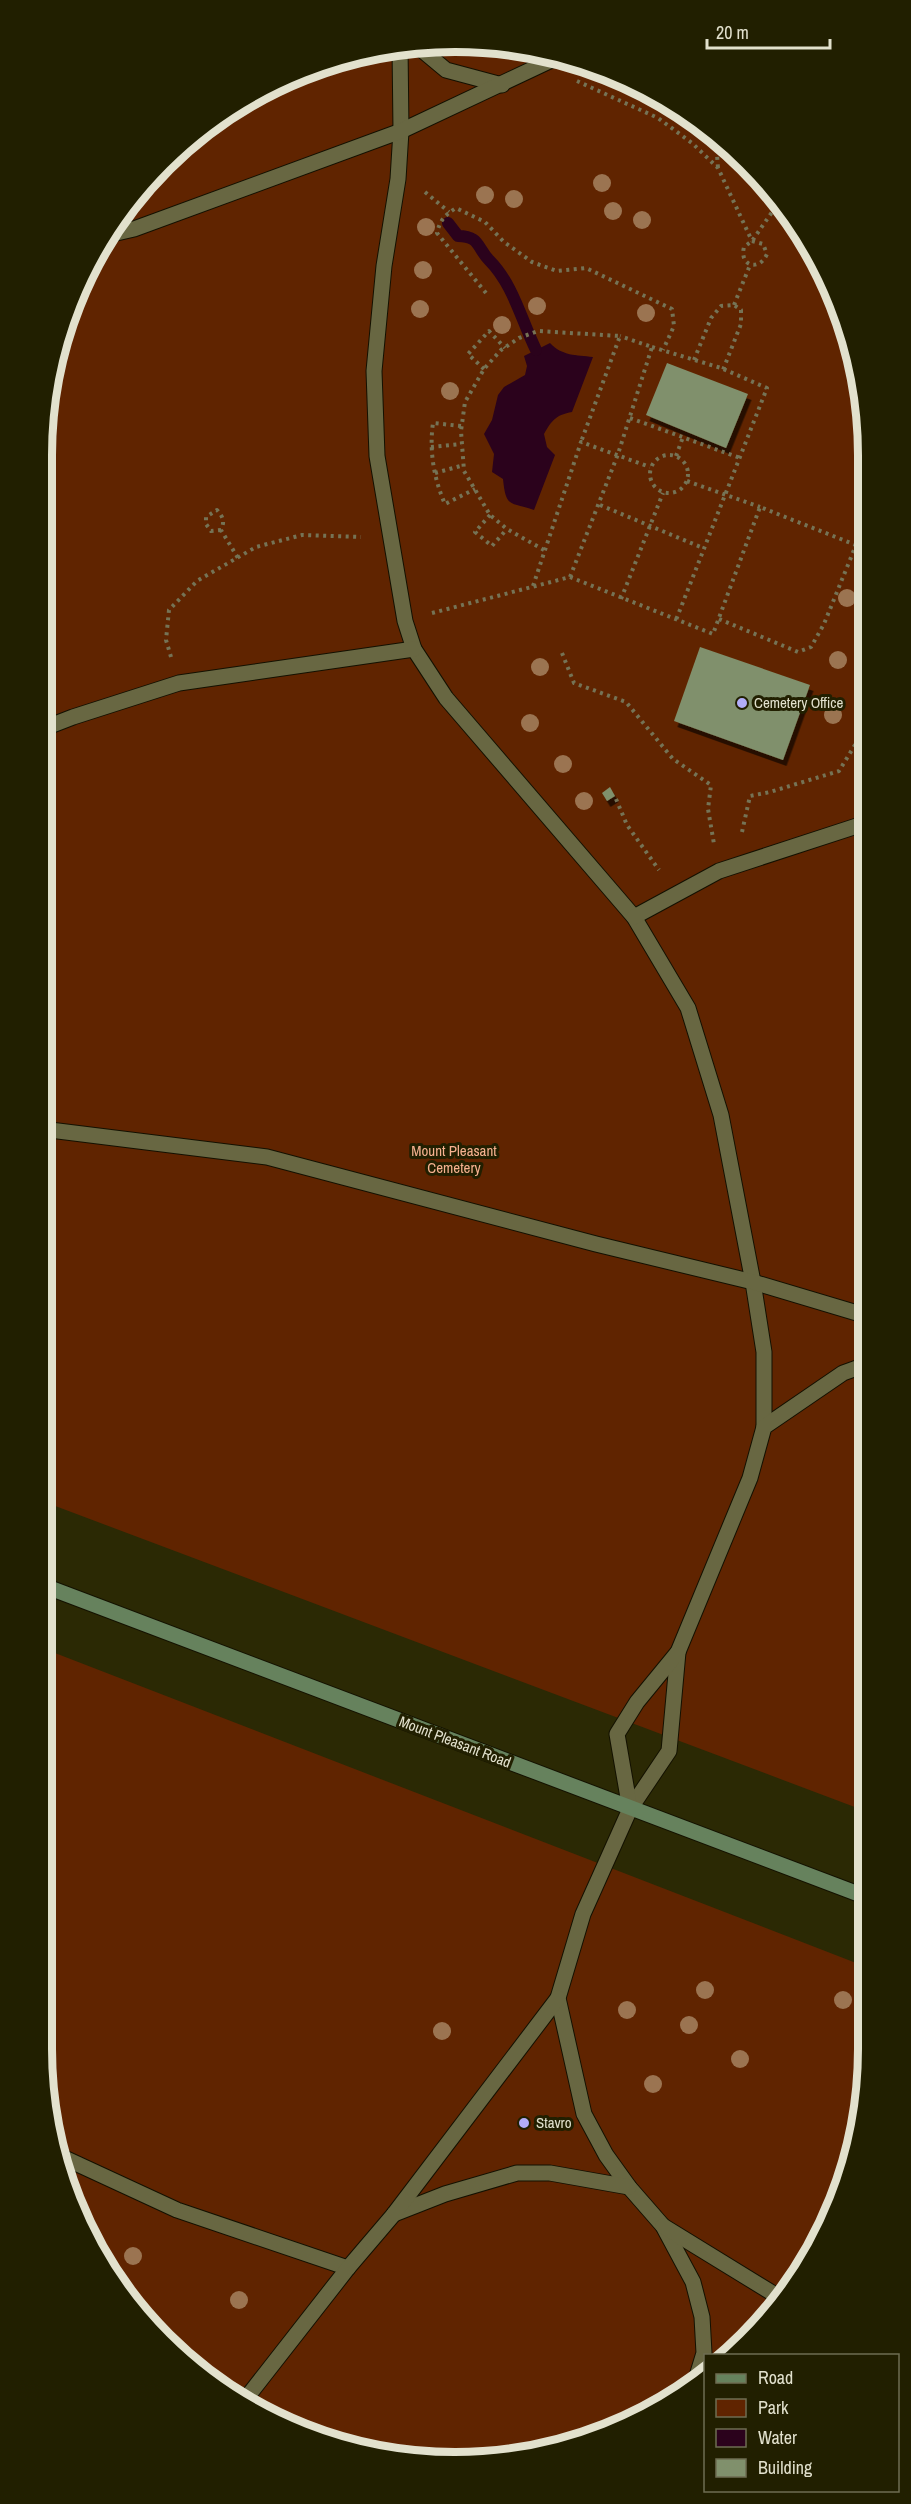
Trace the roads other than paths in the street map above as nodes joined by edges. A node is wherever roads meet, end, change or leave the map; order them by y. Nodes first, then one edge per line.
1 (426, 53) edge
2 (400, 56) edge
3 (545, 62) edge
4 (502, 85) junction
5 (401, 131) junction
6 (120, 232) edge
7 (414, 649) junction
8 (52, 725) edge
9 (858, 826) edge
10 (634, 917) junction
11 (52, 1130) edge
12 (753, 1282) junction
13 (858, 1313) edge
14 (858, 1367) edge
15 (764, 1427) junction
16 (52, 1589) edge
17 (678, 1652) junction
18 (630, 1809) junction
19 (858, 1894) edge
20 (558, 1998) junction
21 (68, 2160) edge
22 (629, 2187) junction
23 (394, 2214) junction
24 (663, 2226) junction
25 (348, 2268) junction
26 (775, 2294) edge
27 (699, 2370) edge
28 (249, 2395) edge

1 - 4 lane
2 - 5 lane
3 - 4 lane
4 - 5 lane
5 - 6 lane
5 - 7 lane
7 - 8 lane
7 - 10 lane
9 - 10 lane
10 - 12 lane
11 - 12 lane
12 - 13 lane
12 - 15 lane
14 - 15 lane
15 - 17 lane
16 - 18 main road, Mount Pleasant Road
17 - 18 lane
17 - 18 lane
18 - 19 main road, Mount Pleasant Road
18 - 20 lane
20 - 22 lane
20 - 23 lane
21 - 25 lane
22 - 23 lane
22 - 24 lane
23 - 25 lane
24 - 26 lane
24 - 27 lane
25 - 28 lane

